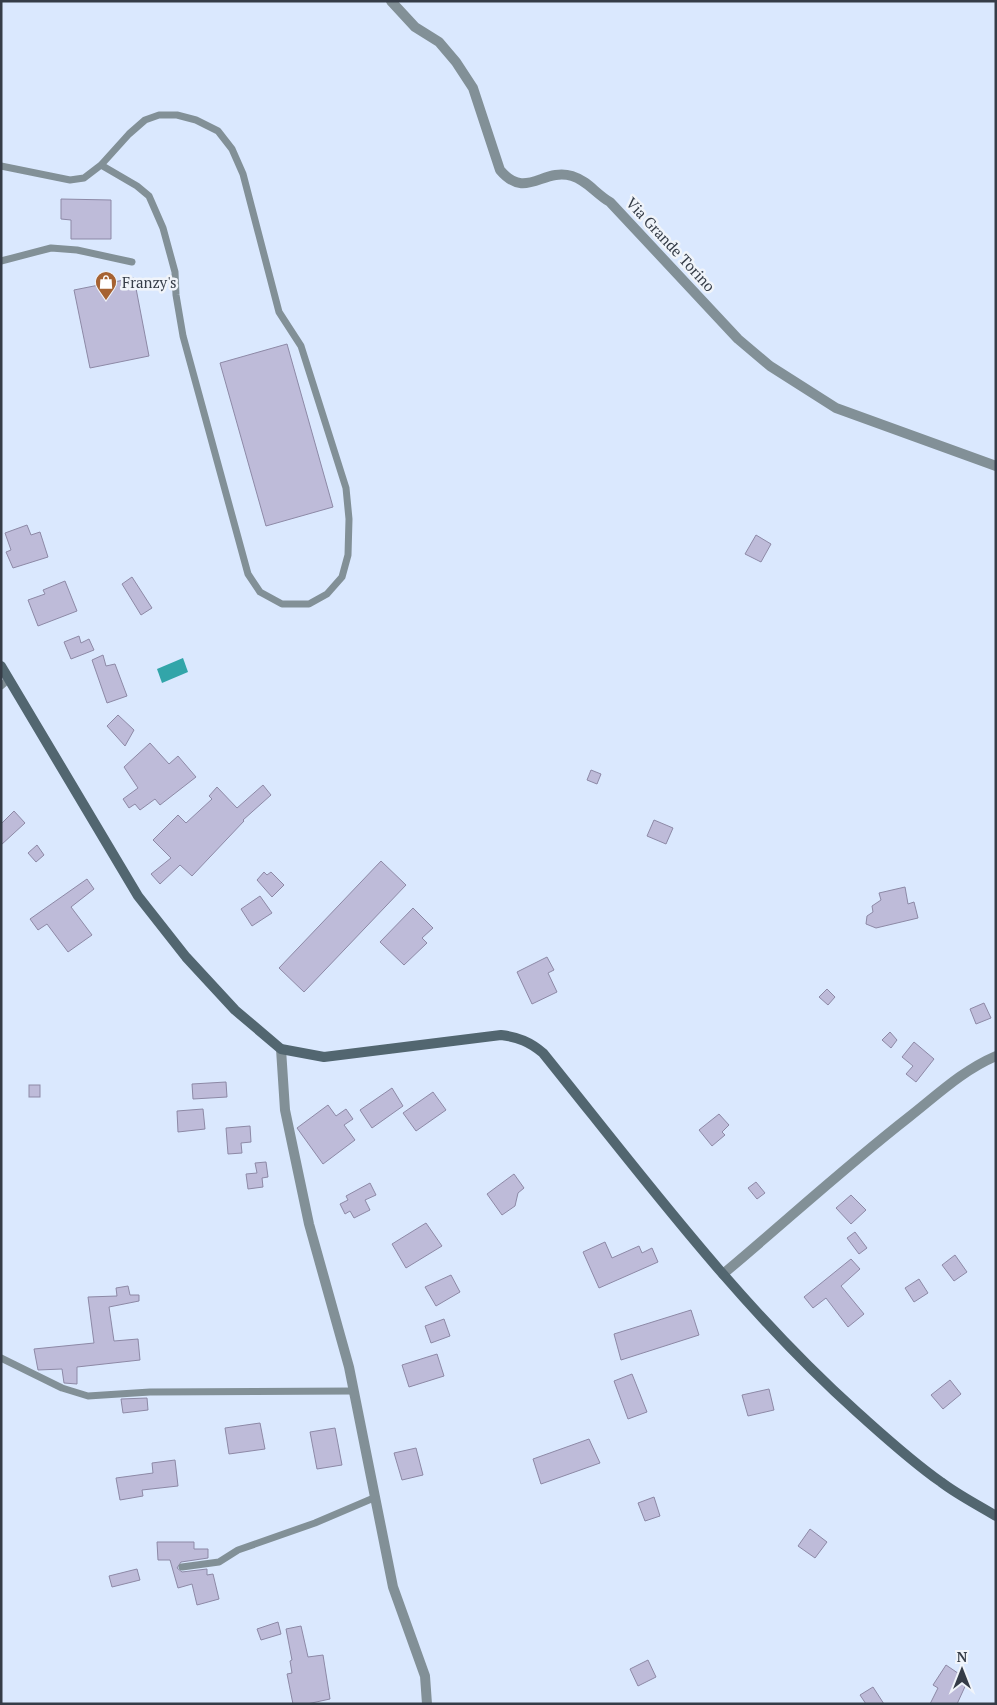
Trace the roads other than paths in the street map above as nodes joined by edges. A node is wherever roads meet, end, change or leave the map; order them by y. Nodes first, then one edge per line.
1 (391, 1) edge
2 (100, 165) junction
3 (1, 166) edge
4 (1, 261) edge
5 (132, 262) dead end
6 (996, 466) edge
7 (1, 666) edge
8 (5, 683) edge
9 (281, 1049) junction
10 (996, 1056) edge
11 (723, 1274) junction
12 (1, 1358) edge
13 (354, 1391) junction
14 (376, 1496) junction
15 (996, 1516) edge
16 (182, 1567) dead end
17 (427, 1704) edge

1 - 6 street, Via Grande Torino
2 - 2 lane
2 - 3 lane
4 - 5 lane
7 - 8 street
8 - 9 street
9 - 11 street
9 - 13 street
10 - 11 street
11 - 15 street
12 - 13 lane
13 - 14 street
14 - 16 lane
14 - 17 street

